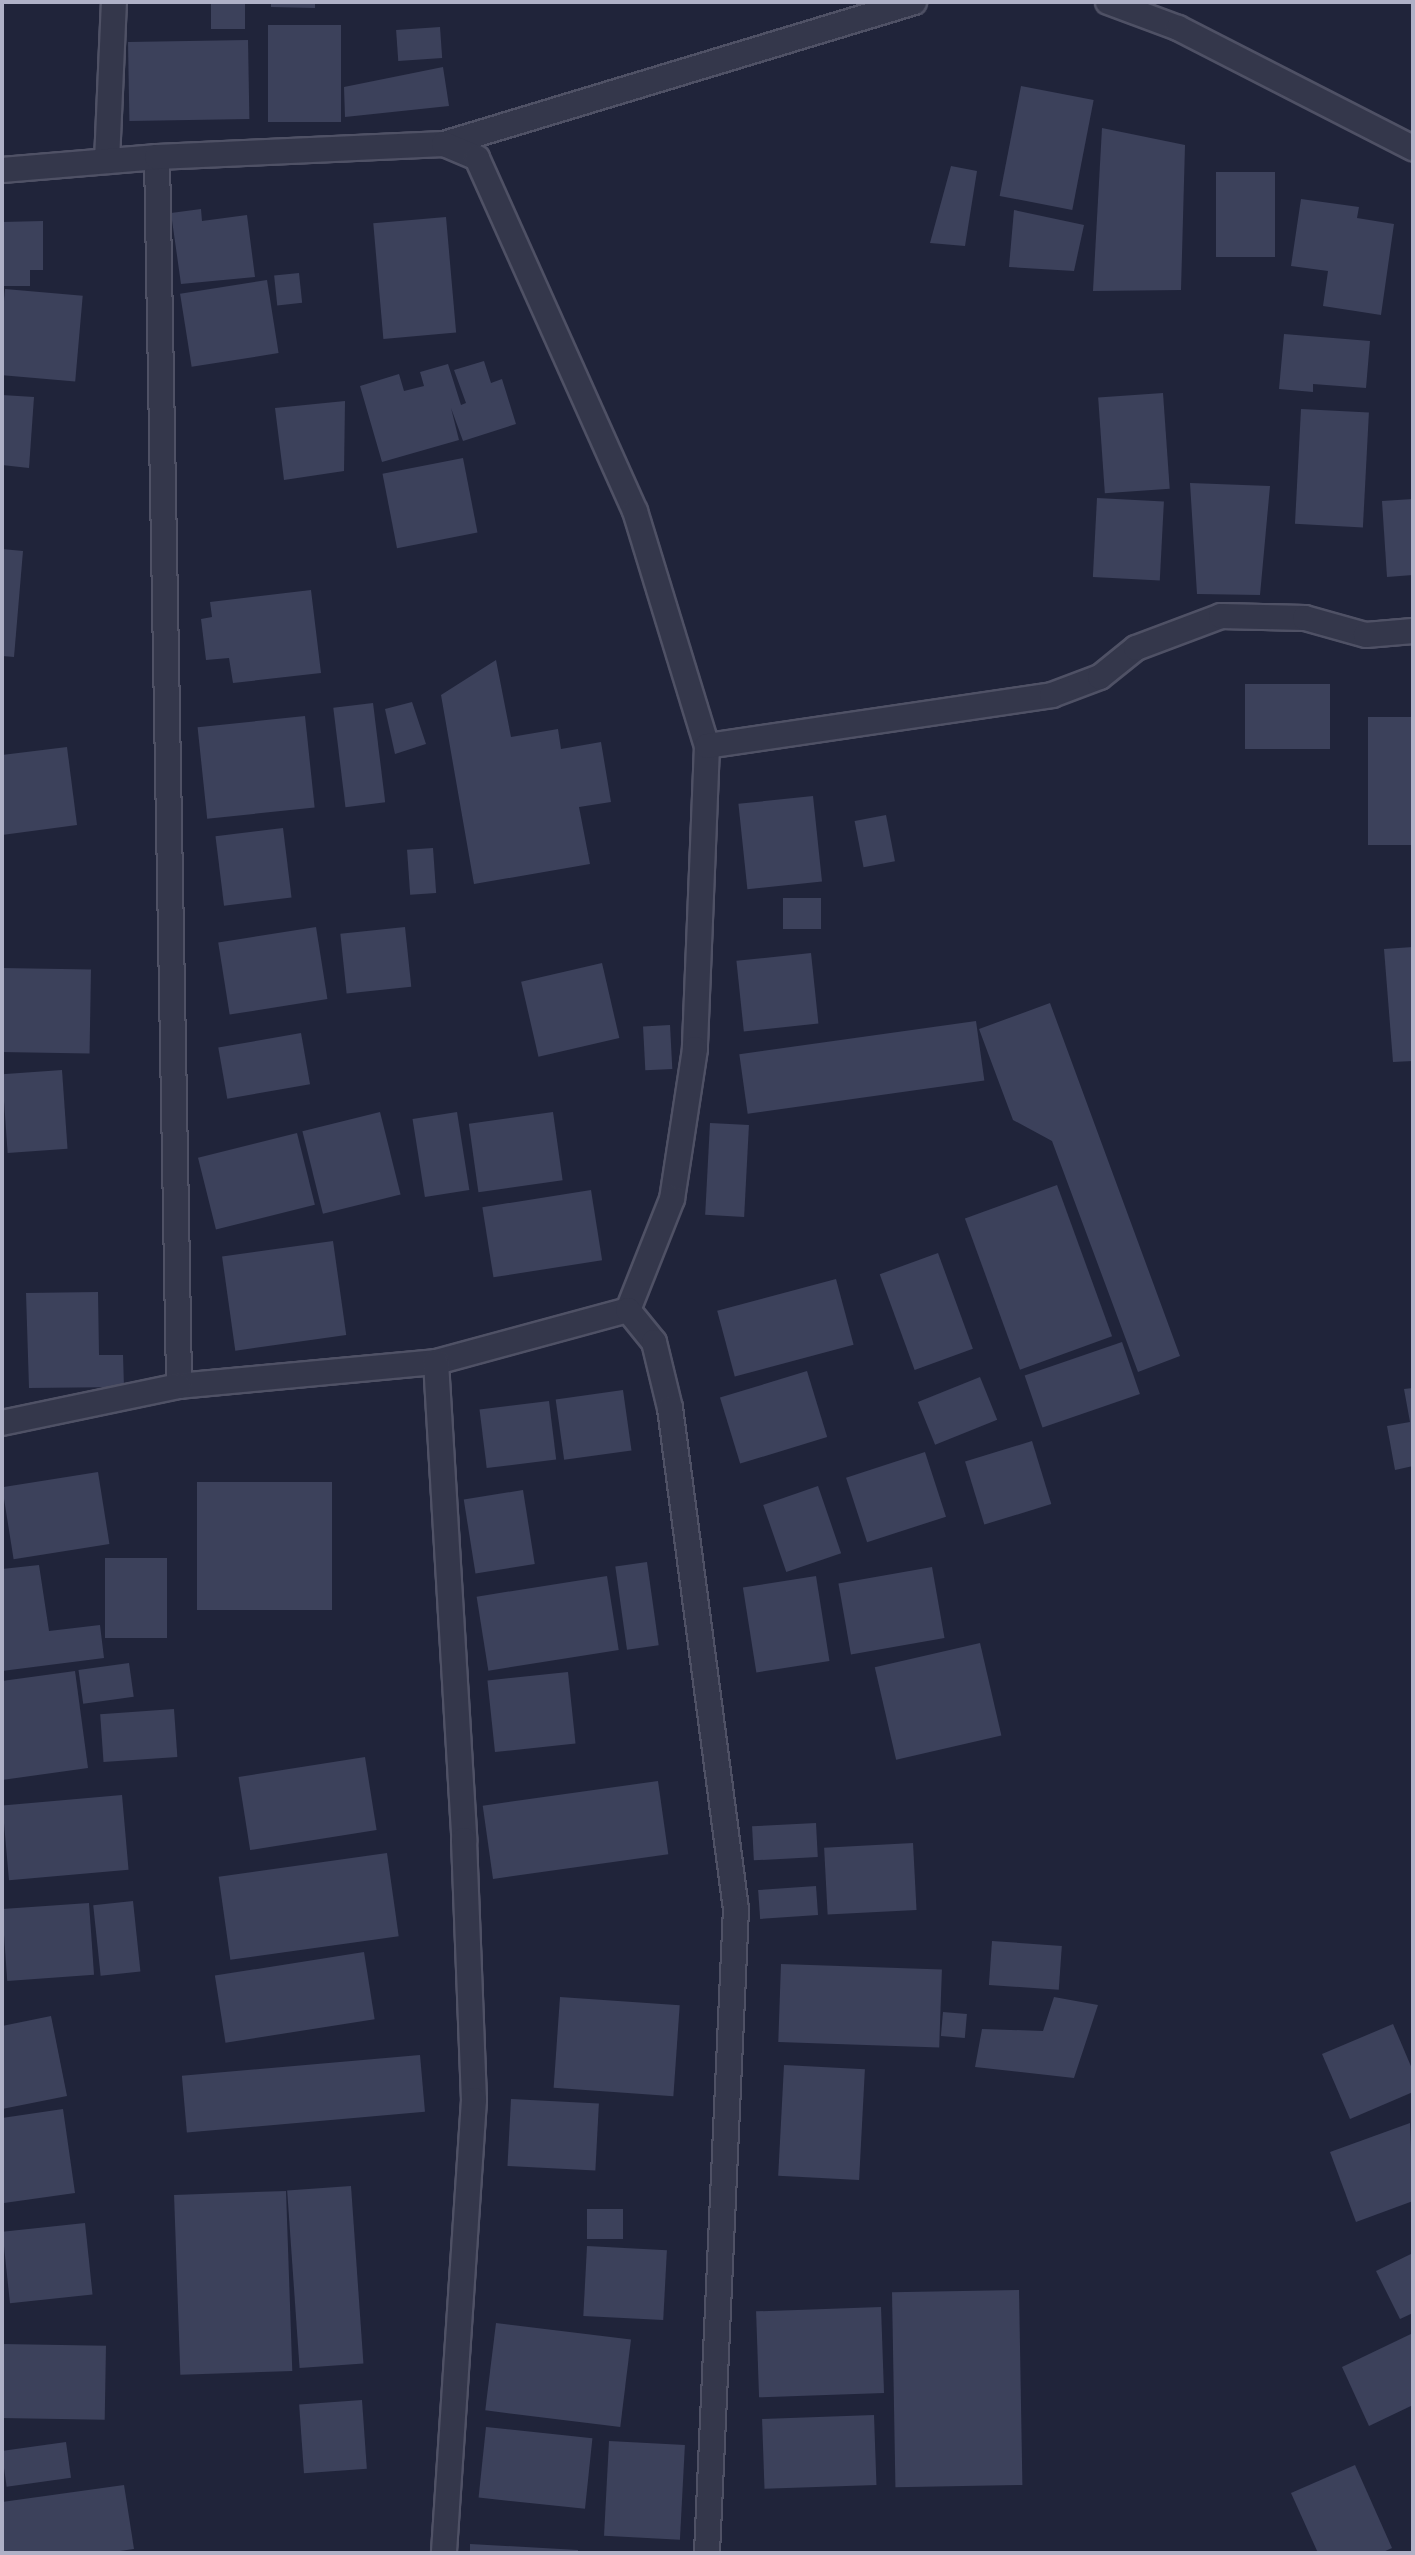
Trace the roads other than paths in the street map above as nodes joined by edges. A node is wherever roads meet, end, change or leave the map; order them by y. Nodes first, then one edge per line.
1 (114, 2) edge
2 (914, 2) edge
3 (1108, 2) edge
4 (444, 144) junction
5 (1413, 148) edge
6 (157, 157) junction
7 (107, 161) junction
8 (2, 170) edge
9 (1413, 631) edge
10 (707, 746) junction
11 (628, 1310) junction
12 (436, 1362) junction
13 (179, 1386) junction
14 (2, 1423) edge
15 (444, 2553) edge
16 (707, 2553) edge

1 - 7 street
2 - 4 street
3 - 5 street
4 - 6 street
4 - 10 street
6 - 7 street
6 - 13 street
7 - 8 street
9 - 10 street
10 - 11 street
11 - 12 street
11 - 16 street
12 - 13 street
12 - 15 street
13 - 14 street

